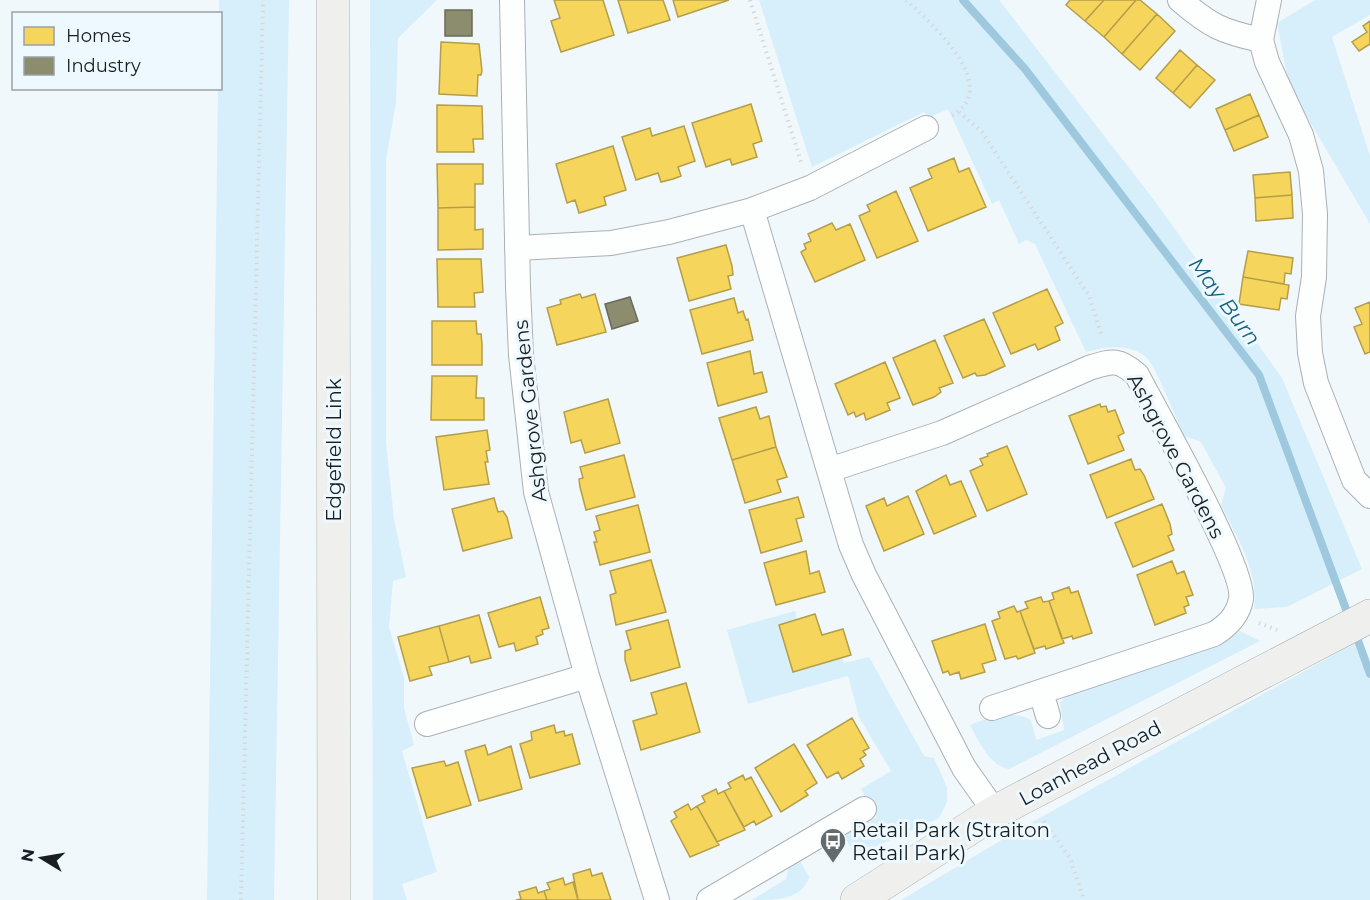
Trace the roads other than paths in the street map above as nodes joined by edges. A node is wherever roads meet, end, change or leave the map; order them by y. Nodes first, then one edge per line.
1 (333, 0) edge
2 (512, 0) edge
3 (1180, 0) edge
4 (1269, 0) edge
5 (1261, 40) junction
6 (926, 128) road end
7 (752, 210) junction
8 (517, 248) junction
9 (830, 470) junction
10 (1370, 496) edge
11 (1370, 616) edge
12 (586, 676) junction
13 (1041, 692) junction
14 (992, 708) dead end
15 (1048, 716) dead end
16 (427, 724) dead end
17 (864, 809) dead end
18 (995, 812) junction
19 (334, 900) edge
20 (657, 900) edge
21 (709, 900) edge
22 (857, 900) edge

1 - 19 street, Edgefield Link
2 - 8 street, Ashgrove Gardens
3 - 5 street
4 - 5 street
5 - 10 street
6 - 7 street
7 - 8 street
7 - 9 street
8 - 12 street, Ashgrove Gardens
9 - 13 street, Ashgrove Gardens
9 - 18 street
11 - 18 street, Loanhead Road
12 - 16 street
12 - 20 street, Ashgrove Gardens
13 - 14 street, Ashgrove Gardens
13 - 15 street
17 - 21 street
18 - 22 street, Loanhead Road

